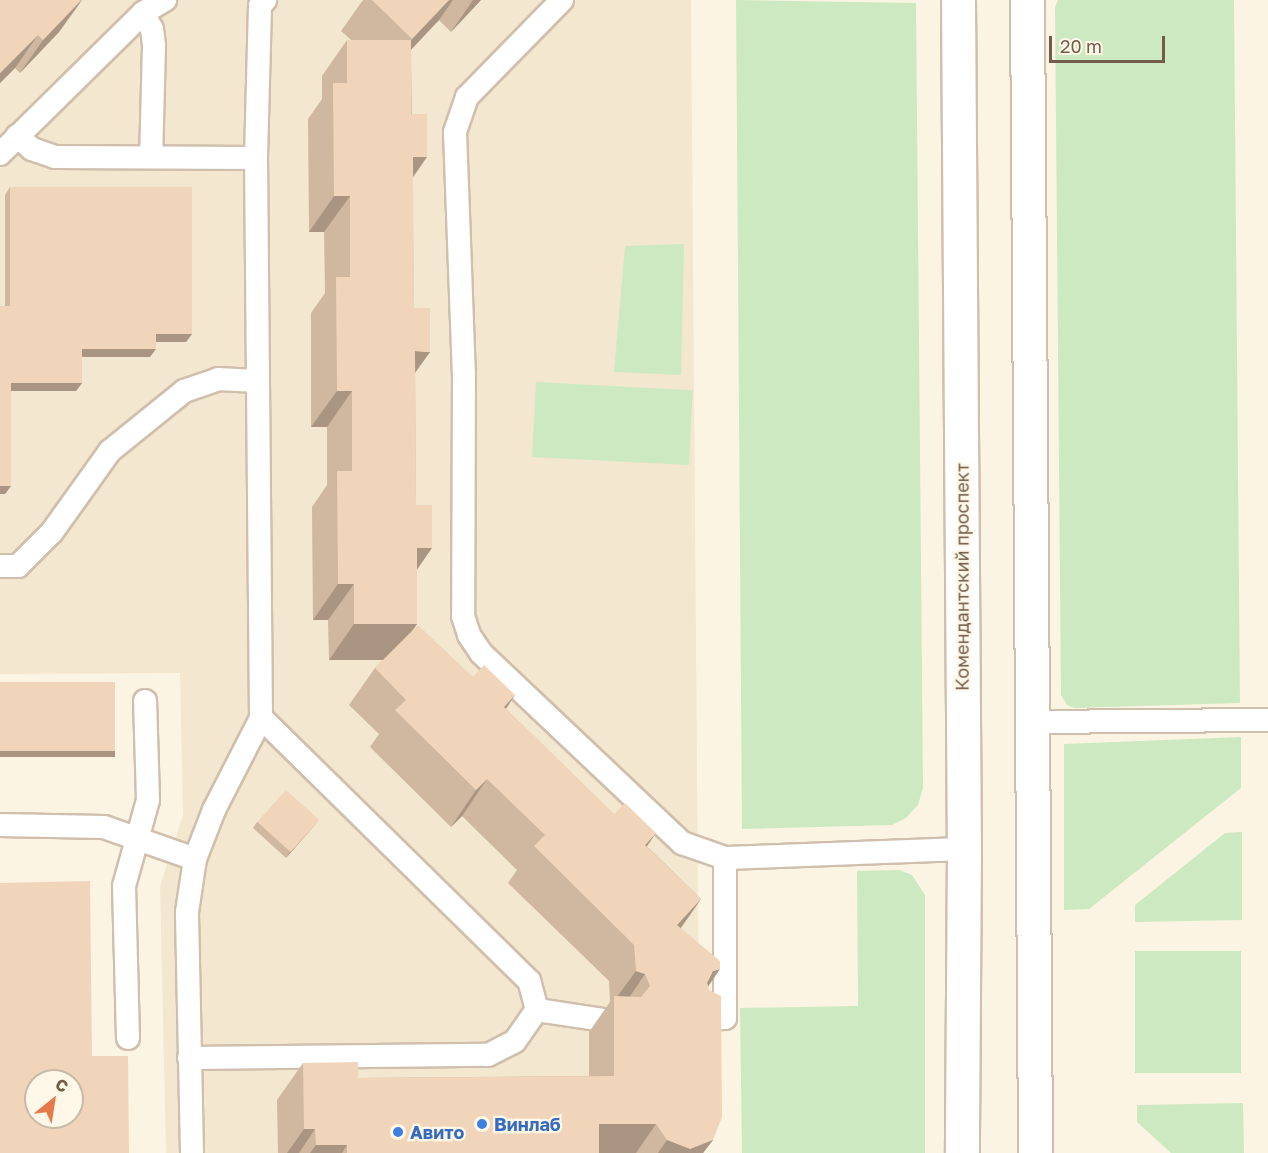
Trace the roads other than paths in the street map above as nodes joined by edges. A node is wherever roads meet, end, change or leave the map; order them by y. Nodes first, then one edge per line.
1 (165, 0) edge
2 (562, 0) edge
3 (958, 0) edge
4 (1027, 0) edge
5 (258, 2) edge
6 (143, 13) junction
7 (17, 136) junction
8 (0, 154) edge
9 (151, 157) junction
10 (256, 158) junction
11 (257, 381) junction
12 (0, 566) edge
13 (145, 700) dead end
14 (261, 718) junction
15 (1268, 720) edge
16 (1032, 722) junction
17 (0, 825) edge
18 (137, 839) junction
19 (964, 849) junction
20 (725, 858) junction
21 (195, 859) junction
22 (537, 1010) junction
23 (695, 1019) edge
24 (611, 1021) edge
25 (128, 1038) dead end
26 (189, 1058) junction
27 (192, 1153) edge
28 (962, 1153) edge
29 (1035, 1153) edge

1 - 6 lane
2 - 20 lane
3 - 19 main road, Комендантский проспект
4 - 16 main road
5 - 10 lane
6 - 7 lane
6 - 9 lane
7 - 8 lane
7 - 9 lane
9 - 10 lane
10 - 11 lane
11 - 12 lane
11 - 14 lane
13 - 18 lane
14 - 21 lane
14 - 22 lane
15 - 16 lane
16 - 29 main road
17 - 18 lane
18 - 21 lane
18 - 25 lane
19 - 20 lane
19 - 28 main road, Комендантский проспект
20 - 23 lane
21 - 26 lane
22 - 24 lane
22 - 26 lane
26 - 27 lane

